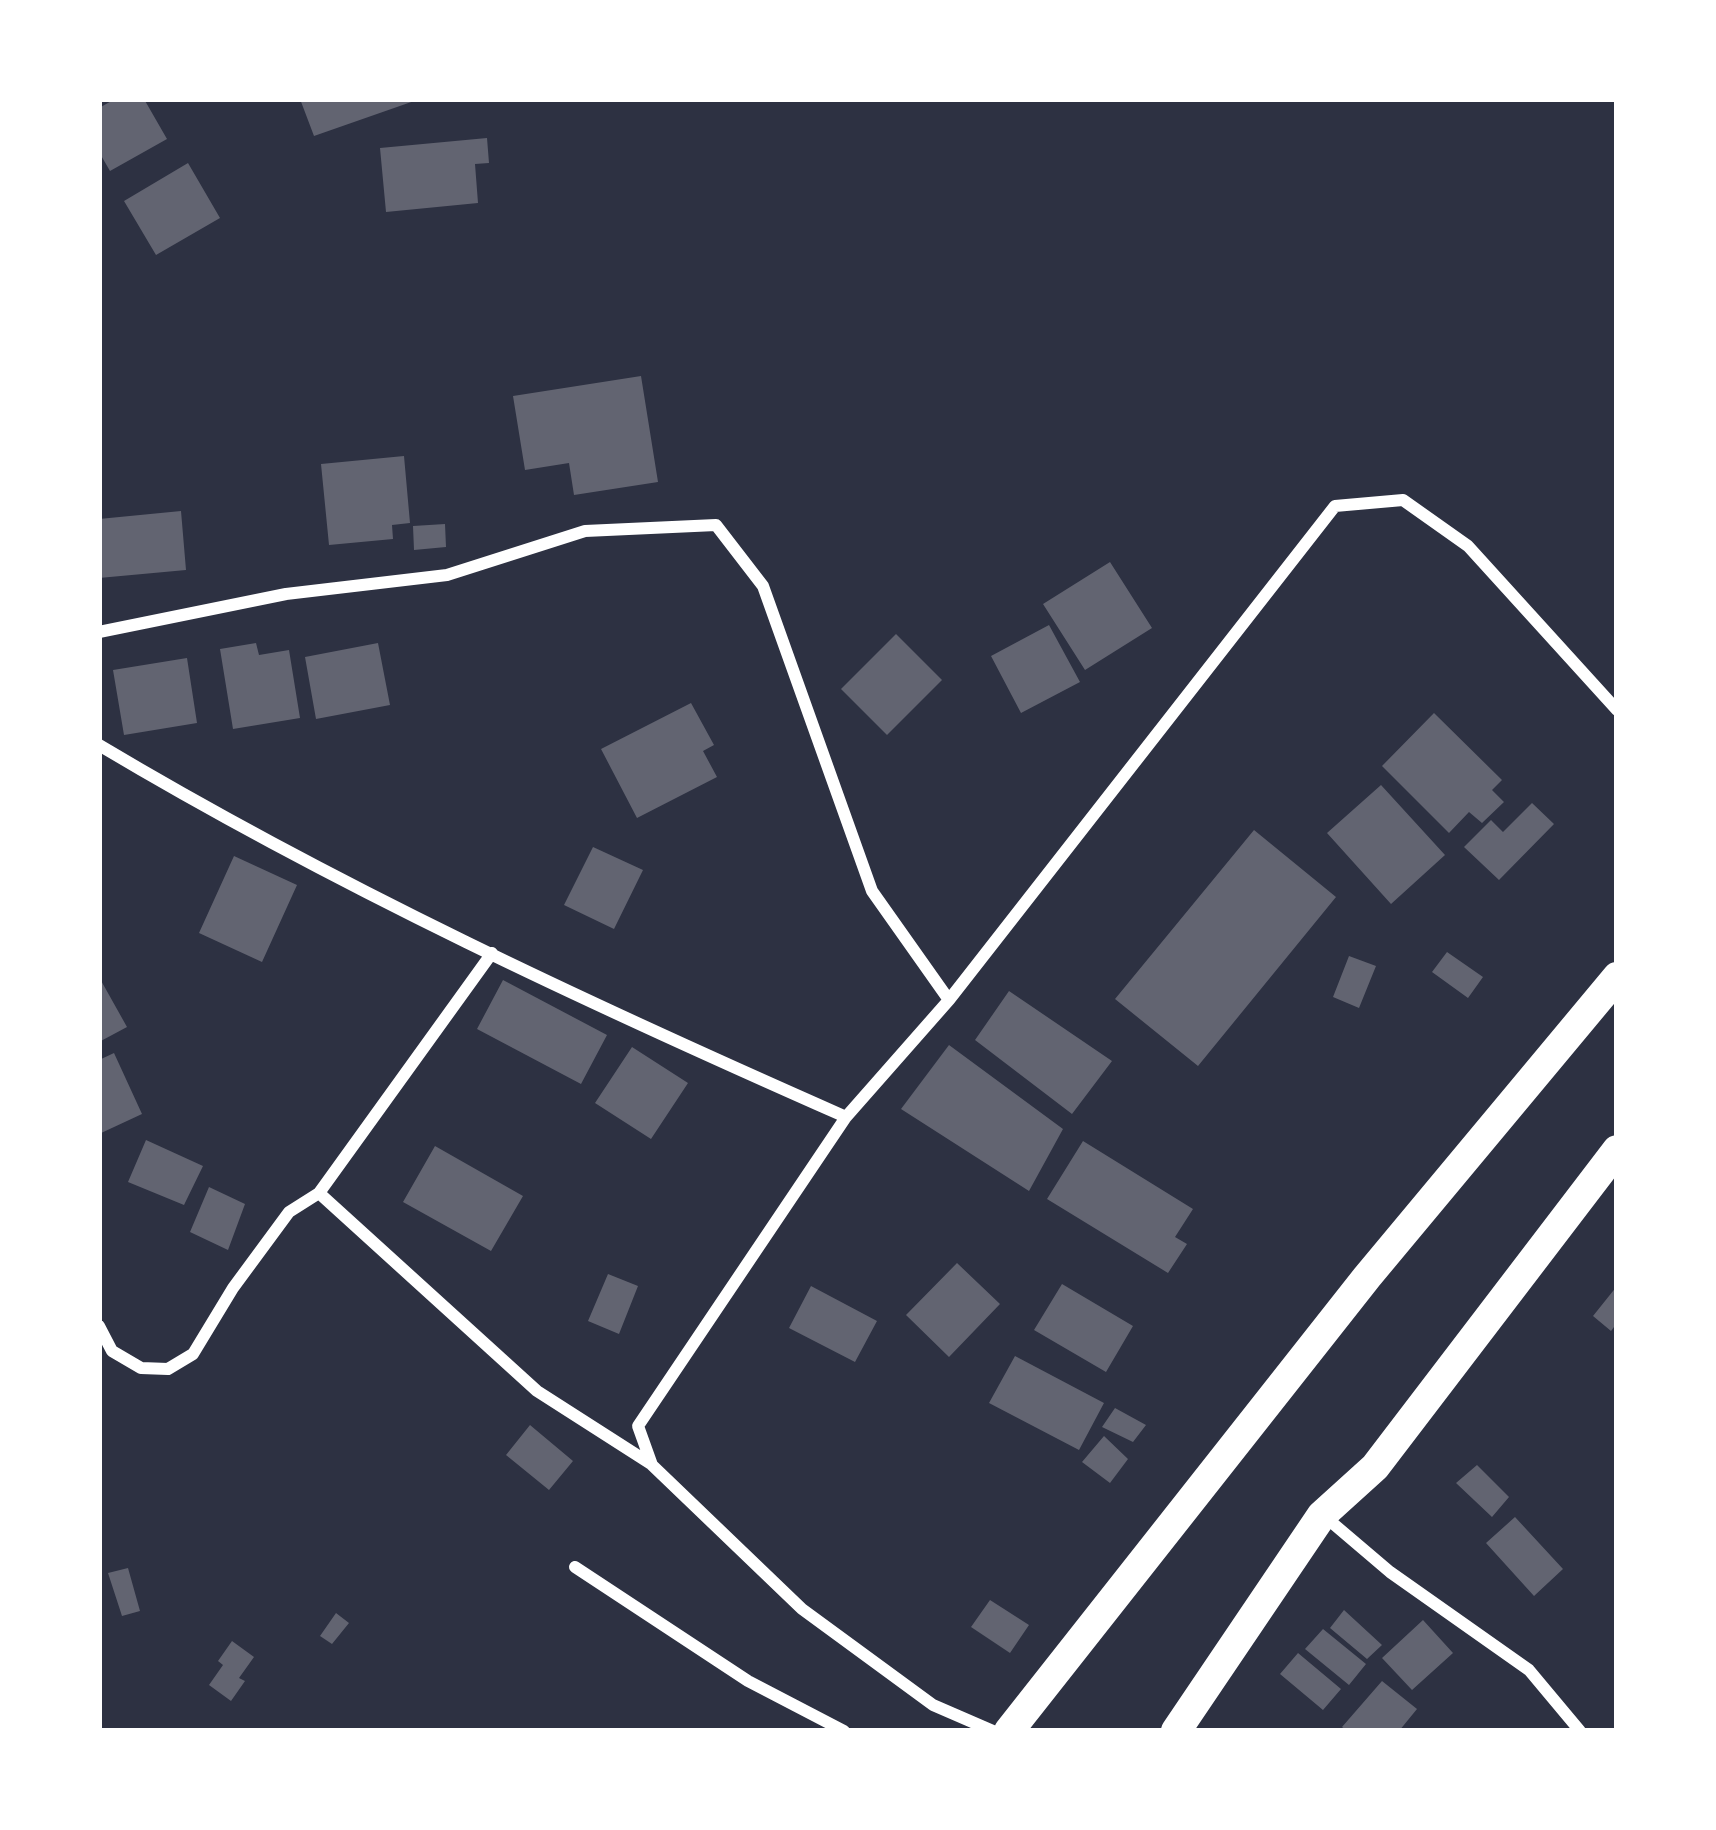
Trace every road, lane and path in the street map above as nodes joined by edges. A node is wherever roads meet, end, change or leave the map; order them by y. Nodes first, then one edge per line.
1 (99, 632) edge
2 (1617, 710) edge
3 (99, 745) edge
4 (492, 953) junction
5 (1617, 977) edge
6 (949, 1000) junction
7 (846, 1118) junction
8 (1617, 1150) edge
9 (320, 1193) junction
10 (99, 1326) edge
11 (652, 1465) junction
12 (1322, 1515) junction
13 (575, 1567) dead end
14 (844, 1731) edge
15 (993, 1731) edge
16 (1009, 1731) edge
17 (1176, 1731) edge
18 (1580, 1731) edge

1 - 6 street
2 - 6 street
3 - 4 street
4 - 7 street
4 - 9 street
5 - 16 main road
6 - 7 street
7 - 11 street
8 - 12 main road
9 - 10 street
9 - 11 street
11 - 15 street
12 - 17 main road
12 - 18 street
13 - 14 street

